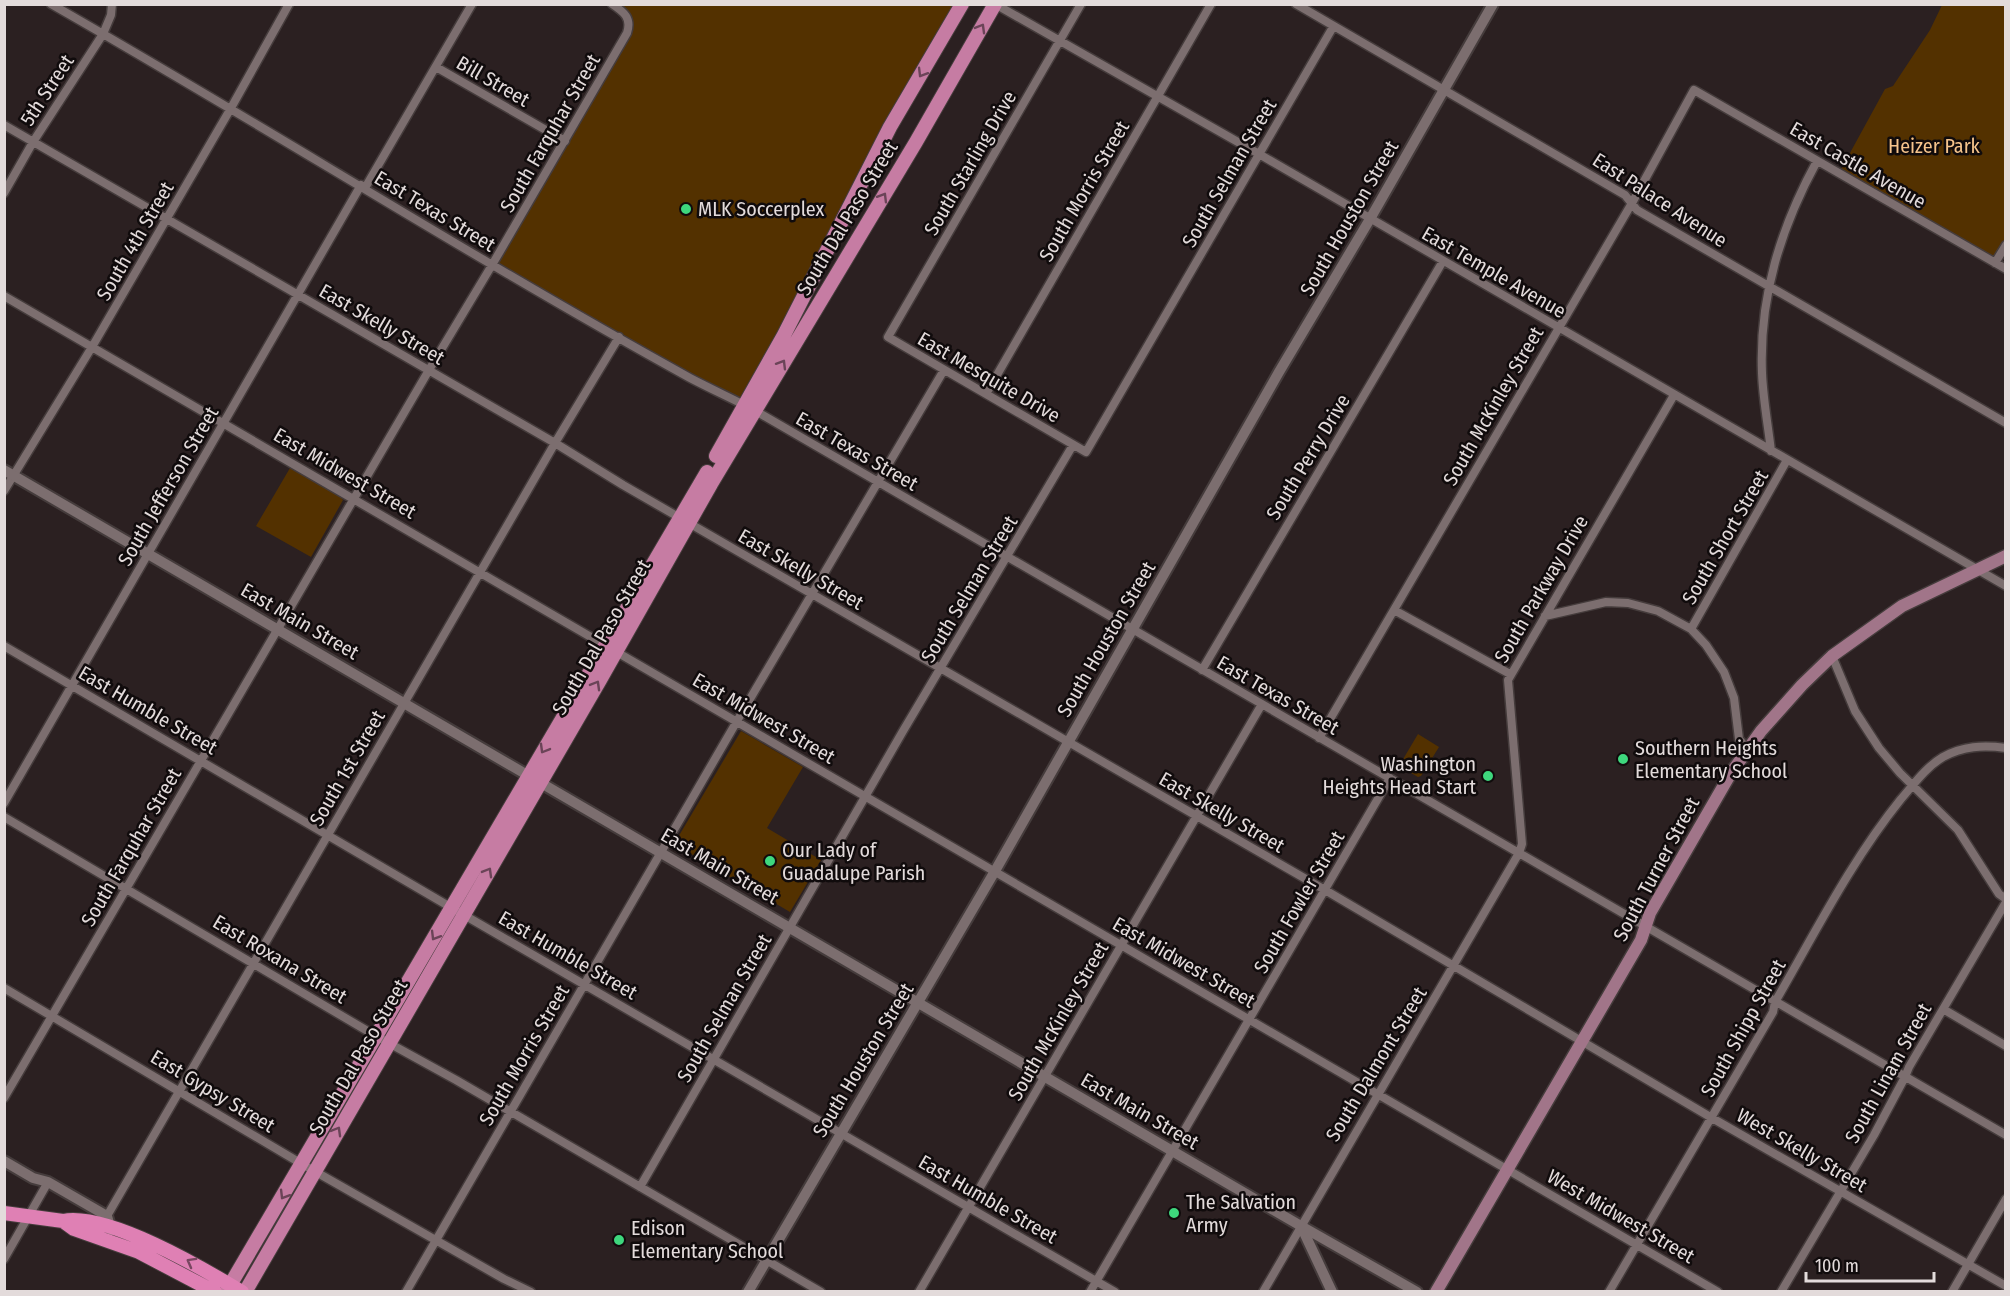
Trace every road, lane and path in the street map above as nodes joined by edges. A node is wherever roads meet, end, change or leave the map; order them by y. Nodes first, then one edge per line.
1 (51, 4) edge
2 (112, 4) edge
3 (289, 4) edge
4 (472, 4) edge
5 (612, 4) edge
6 (962, 4) edge
7 (995, 4) edge
8 (1081, 4) edge
9 (1211, 4) edge
10 (1296, 4) edge
11 (1494, 4) edge
12 (1334, 27) junction
13 (103, 34) junction
14 (1060, 41) junction
15 (436, 67) junction
16 (1443, 89) junction
17 (1694, 90) joint
18 (1158, 96) junction
19 (231, 108) junction
20 (4, 124) edge
21 (565, 141) junction
22 (33, 142) junction
23 (1259, 154) junction
24 (1817, 161) junction
25 (363, 186) junction
26 (4, 192) edge
27 (1632, 203) junction
28 (166, 218) junction
29 (1370, 219) junction
30 (2006, 245) edge
31 (1443, 261) junction
32 (1995, 263) junction
33 (492, 265) junction
34 (2006, 269) edge
35 (1769, 287) junction
36 (298, 294) junction
37 (4, 296) edge
38 (1558, 327) junction
39 (888, 337) joint
40 (619, 338) junction
41 (92, 347) junction
42 (429, 370) junction
43 (944, 370) junction
44 (986, 394) junction
45 (1674, 394) junction
46 (750, 408) junction
47 (224, 422) junction
48 (2006, 423) edge
49 (555, 443) junction
50 (1073, 445) junction
51 (1771, 451) junction
52 (1787, 460) junction
53 (9, 473) edge
54 (878, 482) junction
55 (4, 491) edge
56 (354, 498) junction
57 (684, 520) junction
58 (148, 554) junction
59 (2006, 556) edge
60 (1008, 558) junction
61 (1976, 569) junction
62 (480, 572) junction
63 (2006, 586) edge
64 (812, 595) junction
65 (1394, 610) junction
66 (1545, 616) junction
67 (277, 629) junction
68 (1132, 629) junction
69 (1691, 629) junction
70 (4, 646) edge
71 (610, 649) junction
72 (1832, 656) junction
73 (942, 668) junction
74 (1202, 670) junction
75 (1510, 674) junction
76 (72, 685) junction
77 (404, 703) junction
78 (1262, 704) junction
79 (737, 721) junction
80 (1319, 738) junction
81 (1068, 742) junction
82 (2006, 748) edge
83 (1748, 750) junction
84 (201, 759) junction
85 (534, 778) junction
86 (1390, 778) junction
87 (1912, 785) junction
88 (867, 796) junction
89 (4, 803) edge
90 (1197, 816) junction
91 (4, 817) edge
92 (328, 834) junction
93 (661, 853) junction
94 (1519, 853) junction
95 (995, 871) junction
96 (126, 888) junction
97 (1325, 890) junction
98 (2006, 900) edge
99 (458, 911) junction
100 (789, 927) junction
101 (1646, 928) junction
102 (1121, 945) junction
103 (254, 962) junction
104 (1454, 966) junction
105 (585, 983) junction
106 (4, 988) edge
107 (918, 1002) junction
108 (1775, 1002) junction
109 (1943, 1009) junction
110 (51, 1015) junction
111 (1250, 1019) junction
112 (382, 1039) junction
113 (1582, 1042) junction
114 (2006, 1046) edge
115 (715, 1059) junction
116 (1045, 1076) junction
117 (1905, 1077) junction
118 (179, 1090) junction
119 (1377, 1093) junction
120 (4, 1098) edge
121 (510, 1111) junction
122 (1712, 1118) junction
123 (841, 1132) junction
124 (2006, 1135) edge
125 (1173, 1151) junction
126 (4, 1161) edge
127 (308, 1167) junction
128 (1507, 1169) junction
129 (48, 1182) junction
130 (640, 1187) junction
131 (1841, 1191) junction
132 (2006, 1199) edge
133 (968, 1206) junction
134 (4, 1213) edge
135 (30, 1215) junction
136 (1301, 1226) junction
137 (110, 1228) junction
138 (436, 1239) junction
139 (1637, 1244) junction
140 (4, 1259) edge
141 (767, 1260) junction
142 (1968, 1264) junction
143 (1096, 1281) junction
144 (2006, 1286) edge
145 (236, 1290) edge
146 (215, 1292) edge
147 (406, 1292) edge
148 (531, 1292) edge
149 (748, 1292) edge
150 (821, 1292) edge
151 (919, 1292) edge
152 (1090, 1292) edge
153 (1115, 1292) edge
154 (1263, 1292) edge
155 (1332, 1292) edge
156 (1417, 1292) edge
157 (1436, 1292) edge
158 (1609, 1292) edge
159 (1718, 1292) edge
160 (1781, 1292) edge
161 (1952, 1292) edge

1 - 13 street, East Texas Street
2 - 13 street, 5th Street
3 - 19 street, South 4th Street
4 - 15 street, South Jefferson Street
5 - 21 street, South Farquhar Street
6 -> 46 main road, South Dal Paso Street
7 - 14 street, East Temple Avenue
46 -> 7 main road, South Dal Paso Street
8 - 14 street, South Starling Drive
9 - 18 street, South Morris Street
10 - 12 street, East Palace Avenue
11 - 16 street, South Houston Street
12 - 16 street, East Palace Avenue
12 - 23 street, South Selman Street
13 - 19 street, East Texas Street
13 - 22 street, 5th Street
14 - 18 street, East Temple Avenue
14 - 39 street, South Starling Drive
15 - 21 street, Bill Street
15 - 25 street, South Jefferson Street
16 - 27 street, East Palace Avenue
16 - 29 street, South Houston Street
17 - 24 street, East Castle Avenue
17 - 27 street, South McKinley Street
18 - 23 street, East Temple Avenue
18 - 44 street, South Morris Street
19 - 25 street, East Texas Street
19 - 28 street, South 4th Street
20 - 22 street, East Skelly Street
21 - 33 street, South Farquhar Street
22 - 26 street, 5th Street
22 - 28 street, East Skelly Street
23 - 29 street, East Temple Avenue
23 - 50 street, South Selman Street
24 - 32 street, East Castle Avenue
24 - 35 street
25 - 33 street, East Texas Street
25 - 36 street, South Jefferson Street
27 - 35 street, East Palace Avenue
27 - 38 street, South McKinley Street
28 - 36 street, East Skelly Street
28 - 41 street, South 4th Street
29 - 31 street, East Temple Avenue
29 - 68 street, South Houston Street
30 - 32 street
31 - 38 street, East Temple Avenue
31 - 74 street, South Perry Drive
32 - 34 street, East Castle Avenue
33 - 40 street, East Texas Street
33 - 42 street, South Farquhar Street
35 - 48 street, East Palace Avenue
35 - 51 street
36 - 42 street, East Skelly Street
36 - 47 street, South Jefferson Street
37 - 41 street, East Midwest Street
38 - 45 street, East Temple Avenue
38 - 65 street, South McKinley Street
39 - 43 street, East Mesquite Drive
40 - 46 street, East Texas Street
40 - 49 street, South 1st Street
41 - 47 street, East Midwest Street
41 - 53 street, South 4th Street
42 - 49 street, East Skelly Street
42 - 56 street, South Farquhar Street
43 - 44 street, East Mesquite Drive
43 - 54 street, South Morris Street
44 - 50 street, East Mesquite Drive
45 - 51 street, East Temple Avenue
45 - 66 street, South Parkway Drive
46 - 54 street, East Texas Street
46 - 57 main road, South Dal Paso Street
47 - 56 street, East Midwest Street
47 - 58 street, South Jefferson Street
49 - 57 street, East Skelly Street
49 - 62 street, South 1st Street
50 - 60 street, South Selman Street
51 - 52 street, East Temple Avenue
52 - 61 street, East Temple Avenue
52 - 69 street, South Short Street
53 - 55 street, South 4th Street
53 - 58 street, East Main Street
54 - 60 street, East Texas Street
54 - 64 street, South Morris Street
56 - 62 street, East Midwest Street
56 - 67 street, South Farquhar Street
57 - 64 street, East Skelly Street
57 - 71 main road, South Dal Paso Street
58 - 67 street, East Main Street
58 - 76 street, South Jefferson Street
59 - 61 main road, South Turner Street
60 - 68 street, East Texas Street
60 - 73 street, South Selman Street
61 - 63 street, East Temple Avenue
61 - 72 main road, South Turner Street
62 - 71 street, East Midwest Street
62 - 77 street, South 1st Street
64 - 73 street, East Skelly Street
64 - 79 street, South Morris Street
65 - 75 street
65 - 80 street, South McKinley Street
66 - 69 street
66 - 75 street, South Parkway Drive
67 - 77 street, East Main Street
67 - 84 street, South Farquhar Street
68 - 74 street, East Texas Street
68 - 81 street, South Houston Street
69 - 83 street
70 - 76 street, East Humble Street
71 - 79 street, East Midwest Street
71 - 85 main road, South Dal Paso Street
72 - 83 main road, South Turner Street
72 - 87 street
73 - 81 street, East Skelly Street
73 - 88 street, South Selman Street
74 - 78 street, East Texas Street
75 - 94 street, South Parkway Drive
76 - 84 street, East Humble Street
76 - 89 street, South Jefferson Street
77 - 85 street, East Main Street
77 - 92 street, South 1st Street
78 - 80 street, East Texas Street
78 - 90 street, South McKinley Street
79 - 88 street, East Midwest Street
79 - 93 street, South Morris Street
80 - 86 street, East Texas Street
81 - 90 street, East Skelly Street
81 - 95 street, South Houston Street
82 - 87 street, South Shipp Street
83 - 101 main road, South Turner Street
84 - 92 street, East Humble Street
84 - 96 street, South Farquhar Street
85 - 93 street, East Main Street
85 - 99 main road, South Dal Paso Street
86 - 94 street, East Texas Street
86 - 97 street, South Fowler Street
87 - 98 street
87 - 108 street, South Shipp Street
88 - 95 street, East Midwest Street
88 - 100 street, South Selman Street
90 - 97 street, East Skelly Street
90 - 102 street, South McKinley Street
91 - 96 street, East Roxana Street
92 - 99 street, East Humble Street
92 - 103 street, South 1st Street
93 - 100 street, East Main Street
93 - 105 street, South Morris Street
94 - 101 street, East Texas Street
94 - 104 street, South Dalmont Street
95 - 102 street, East Midwest Street
95 - 107 street, South Houston Street
96 - 103 street, East Roxana Street
96 - 110 street, South Farquhar Street
97 - 104 street, East Skelly Street
97 - 111 street, South Fowler Street
98 - 109 street, South Linam Street
99 - 105 street, East Humble Street
99 - 112 main road, South Dal Paso Street
100 - 107 street, East Main Street
100 - 115 street, South Selman Street
101 - 108 street, East Texas Street
101 - 113 main road, South Turner Street
102 - 111 street, East Midwest Street
102 - 116 street, South McKinley Street
103 - 112 street, East Roxana Street
103 - 118 street, South 1st Street
104 - 113 street, East Skelly Street
104 - 119 street, South Dalmont Street
105 - 115 street, East Humble Street
105 - 121 street, South Morris Street
106 - 110 street, East Gypsy Street
107 - 116 street, East Main Street
107 - 123 street, South Houston Street
108 - 117 street, East Texas Street
108 - 122 street, South Shipp Street
109 - 114 street
109 - 117 street, South Linam Street
110 - 118 street, East Gypsy Street
110 - 120 street, South Farquhar Street
111 - 119 street, East Midwest Street
111 - 125 street, South Fowler Street
112 - 121 street, East Roxana Street
112 - 127 main road, South Dal Paso Street
113 - 122 street, West Skelly Street
113 - 128 main road, South Turner Street
115 - 123 street, East Humble Street
115 - 130 street, South Selman Street
116 - 125 street, East Main Street
116 - 133 street, South McKinley Street
117 - 124 street, East Texas Street
117 - 131 street, South Linam Street
118 - 127 street, East Gypsy Street
118 - 137 street, South 1st Street
119 - 128 street, East Midwest Street
119 - 136 street, South Dalmont Street
121 - 130 street, East Roxana Street
121 - 138 street, South Morris Street
122 - 131 street, West Skelly Street
122 - 139 street, South Shipp Street
123 - 133 street, East Humble Street
123 - 141 street, South Houston Street
125 - 136 street, East Main Street
125 - 143 street, South Fowler Street
126 - 129 street
127 - 138 street, East Gypsy Street
127 - 145 main road, South Dal Paso Street
128 - 139 street, West Midwest Street
128 - 157 main road, South Turner Street
129 - 135 street
129 - 137 street
130 - 141 street, East Roxana Street
131 - 142 street, West Skelly Street
131 - 160 street, South Linam Street
132 - 142 street
133 - 143 street, East Humble Street
133 - 151 street, South McKinley Street
134 - 135 highway
135 - 137 highway
135 - 140 street
136 - 154 street, South Dalmont Street
136 - 155 street
136 - 156 street, East Main Street
145 -> 137 highway
137 - 146 highway
138 - 147 street, South Morris Street
138 - 148 street, East Gypsy Street
139 - 158 street, South Shipp Street
139 - 159 street, West Midwest Street
141 - 149 street, South Houston Street
141 - 150 street, East Roxana Street
142 - 144 street, West Skelly Street
142 - 161 street
143 - 152 street, South Fowler Street
143 - 153 street, East Humble Street

